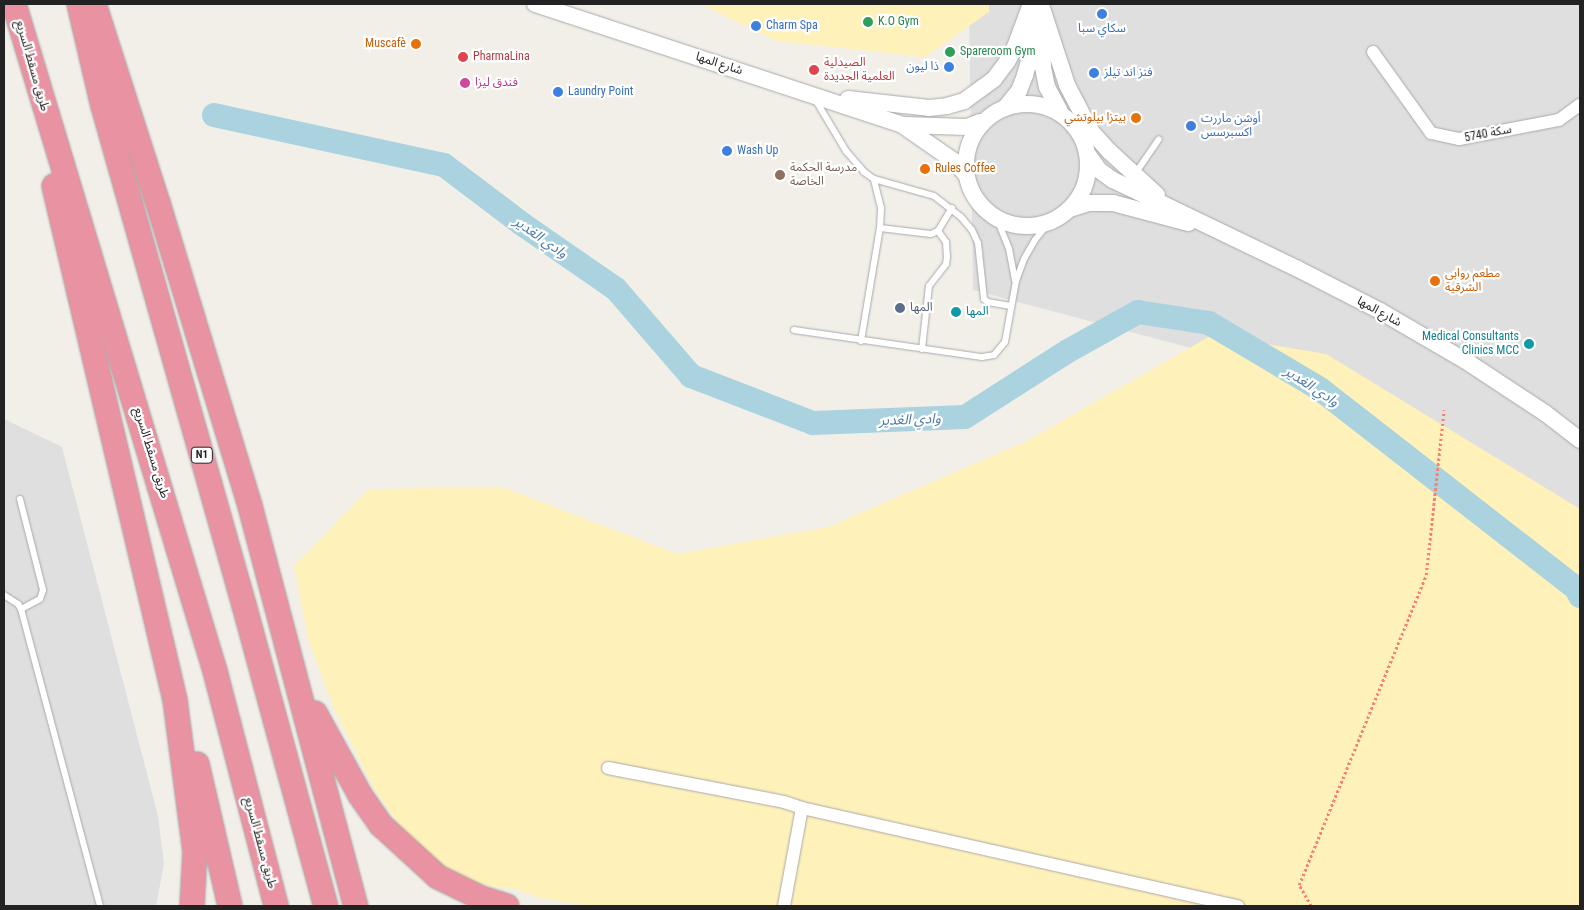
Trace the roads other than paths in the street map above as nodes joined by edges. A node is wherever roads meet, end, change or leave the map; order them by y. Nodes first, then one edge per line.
1 (14, 4) edge
2 (79, 4) edge
3 (94, 4) edge
4 (535, 4) edge
5 (1037, 5) edge
6 (1373, 52) dead end
7 (30, 64) junction
8 (813, 96) junction
9 (1580, 105) edge
10 (1004, 108) junction
11 (1060, 111) junction
12 (980, 122) junction
13 (902, 125) junction
14 (1159, 139) dead end
15 (1087, 153) junction
16 (966, 175) junction
17 (1135, 175) junction
18 (874, 179) junction
19 (1168, 205) junction
20 (952, 208) junction
21 (1070, 209) junction
22 (997, 219) junction
23 (1050, 222) junction
24 (880, 228) junction
25 (938, 231) junction
26 (1219, 232) junction
27 (1016, 281) junction
28 (1011, 306) junction
29 (794, 330) dead end
30 (861, 340) junction
31 (922, 349) junction
32 (1580, 440) edge
33 (20, 499) dead end
34 (4, 595) edge
35 (21, 610) junction
36 (296, 680) junction
37 (175, 700) junction
38 (608, 768) dead end
39 (802, 808) junction
40 (100, 906) edge
41 (192, 906) edge
42 (230, 906) edge
43 (276, 906) edge
44 (326, 906) edge
45 (356, 906) edge
46 (507, 906) edge
47 (784, 906) edge
48 (1238, 906) edge

1 - 7 highway, طريق مسقط السريع
2 - 44 highway, N1
3 - 36 highway
4 - 8 street, شارع المها
5 - 8 street
5 - 10 street
5 - 11 street
5 - 17 street
6 - 9 street, سكة 5740
7 - 37 highway
7 - 43 highway, طريق مسقط السريع
8 - 13 street, شارع المها
8 - 18 lane
10 - 11 street
10 - 12 street
11 - 15 street
12 - 13 street, شارع المها
12 - 16 street
13 - 16 street, شارع المها
14 - 17 lane
15 - 19 street, شارع المها
15 - 21 street
16 - 22 street
17 - 19 street
18 - 20 lane
18 - 24 lane
19 - 26 street, شارع المها
20 - 25 lane
20 - 28 lane
21 - 23 street
21 - 26 street, شارع المها
22 - 23 street
22 - 27 lane
23 - 27 lane
24 - 25 lane
24 - 30 lane
25 - 31 lane
26 - 32 street, شارع المها
27 - 28 lane
28 - 31 lane
29 - 30 lane
30 - 31 lane
33 - 35 lane
34 - 35 lane
35 - 40 lane
36 - 45 highway
36 - 46 highway
37 - 41 highway
37 - 42 highway
38 - 39 street
39 - 47 street
39 - 48 street

